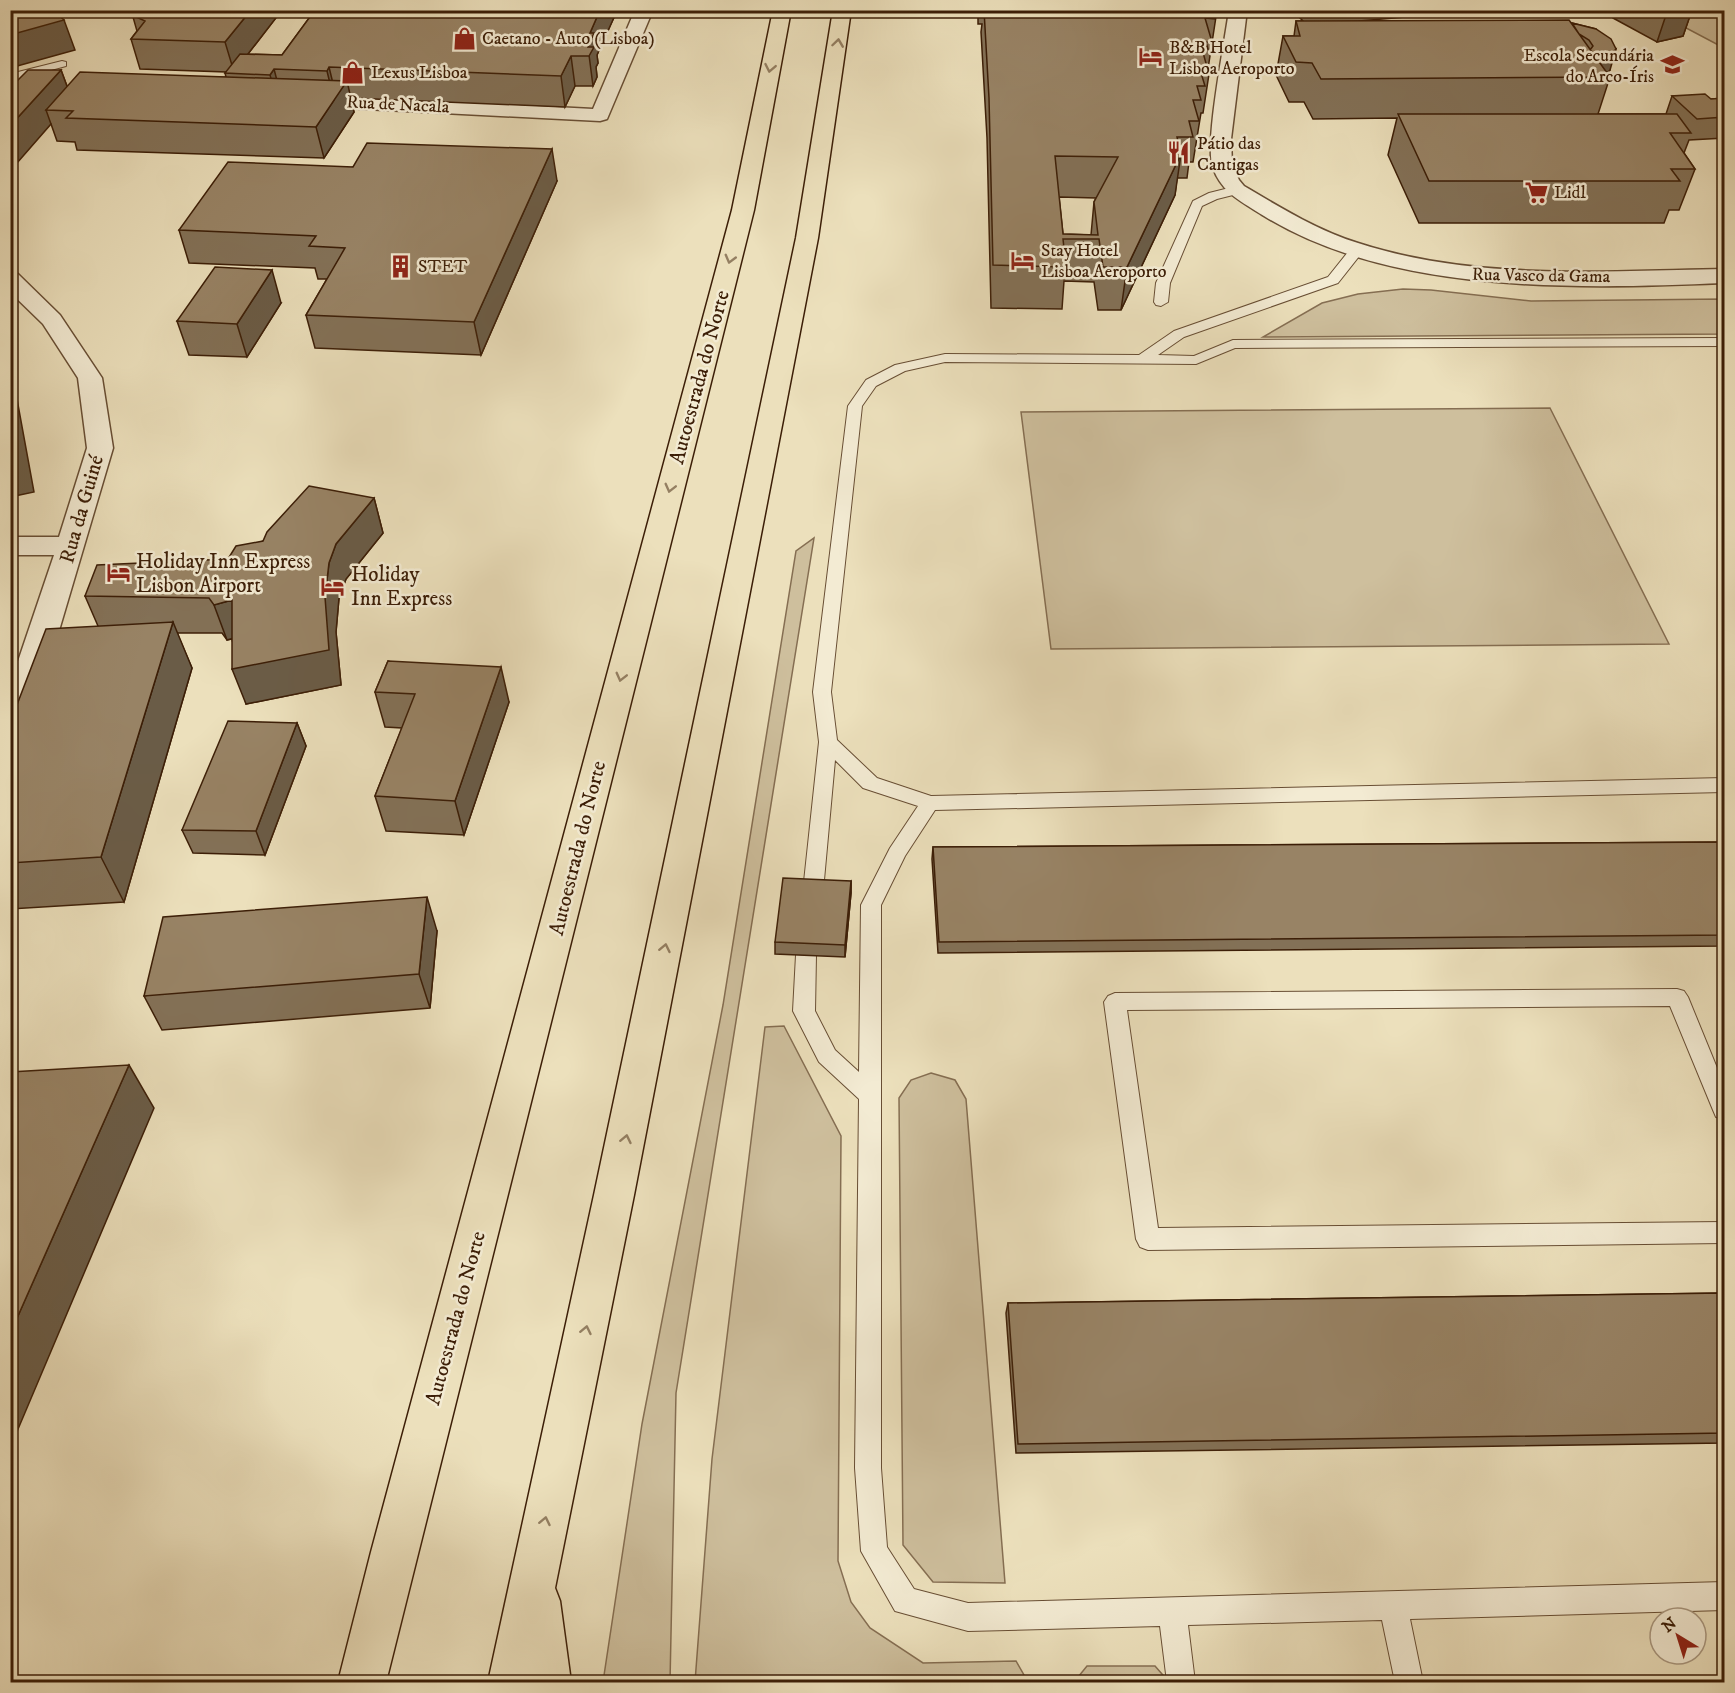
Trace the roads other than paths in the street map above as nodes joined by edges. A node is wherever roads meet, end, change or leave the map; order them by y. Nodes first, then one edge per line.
1 (644, 10) edge
2 (782, 10) edge
3 (842, 10) edge
4 (1238, 10) edge
5 (62, 64) dead end
6 (10, 78) edge
7 (292, 99) edge
8 (1237, 190) junction
9 (1357, 250) junction
10 (1725, 276) edge
11 (10, 279) edge
12 (1161, 302) dead end
13 (1725, 342) edge
14 (1143, 359) junction
15 (10, 546) edge
16 (70, 546) junction
17 (10, 723) edge
18 (828, 742) junction
19 (1725, 785) edge
20 (930, 803) junction
21 (813, 891) edge
22 (806, 955) edge
23 (870, 1095) junction
24 (1725, 1110) edge
25 (1725, 1233) edge
26 (394, 1552) junction
27 (533, 1578) junction
28 (1725, 1596) edge
29 (1394, 1606) junction
30 (1172, 1612) junction
31 (345, 1683) edge
32 (362, 1683) edge
33 (512, 1683) edge
34 (547, 1683) edge
35 (1181, 1683) edge
36 (1409, 1683) edge

1 - 7 street, Rua de Nacala
2 -> 26 highway, Autoestrada do Norte
27 -> 3 highway
4 - 8 street, Rua Vasco da Gama
5 - 6 lane
8 - 9 street, Rua Vasco da Gama
8 - 12 lane
9 - 10 street, Rua Vasco da Gama
9 - 14 lane
11 - 16 street, Rua da Guiné
13 - 14 lane
14 - 18 lane
15 - 16 street
16 - 17 street, Rua da Guiné
18 - 20 lane
18 - 21 lane
19 - 20 lane
20 - 23 lane
22 - 23 lane
23 - 30 lane
24 - 25 lane
26 - 31 highway
26 - 32 highway, Autoestrada do Norte
27 - 33 highway
27 - 34 highway
28 - 29 lane
29 - 30 lane
29 - 36 lane
30 - 35 lane

